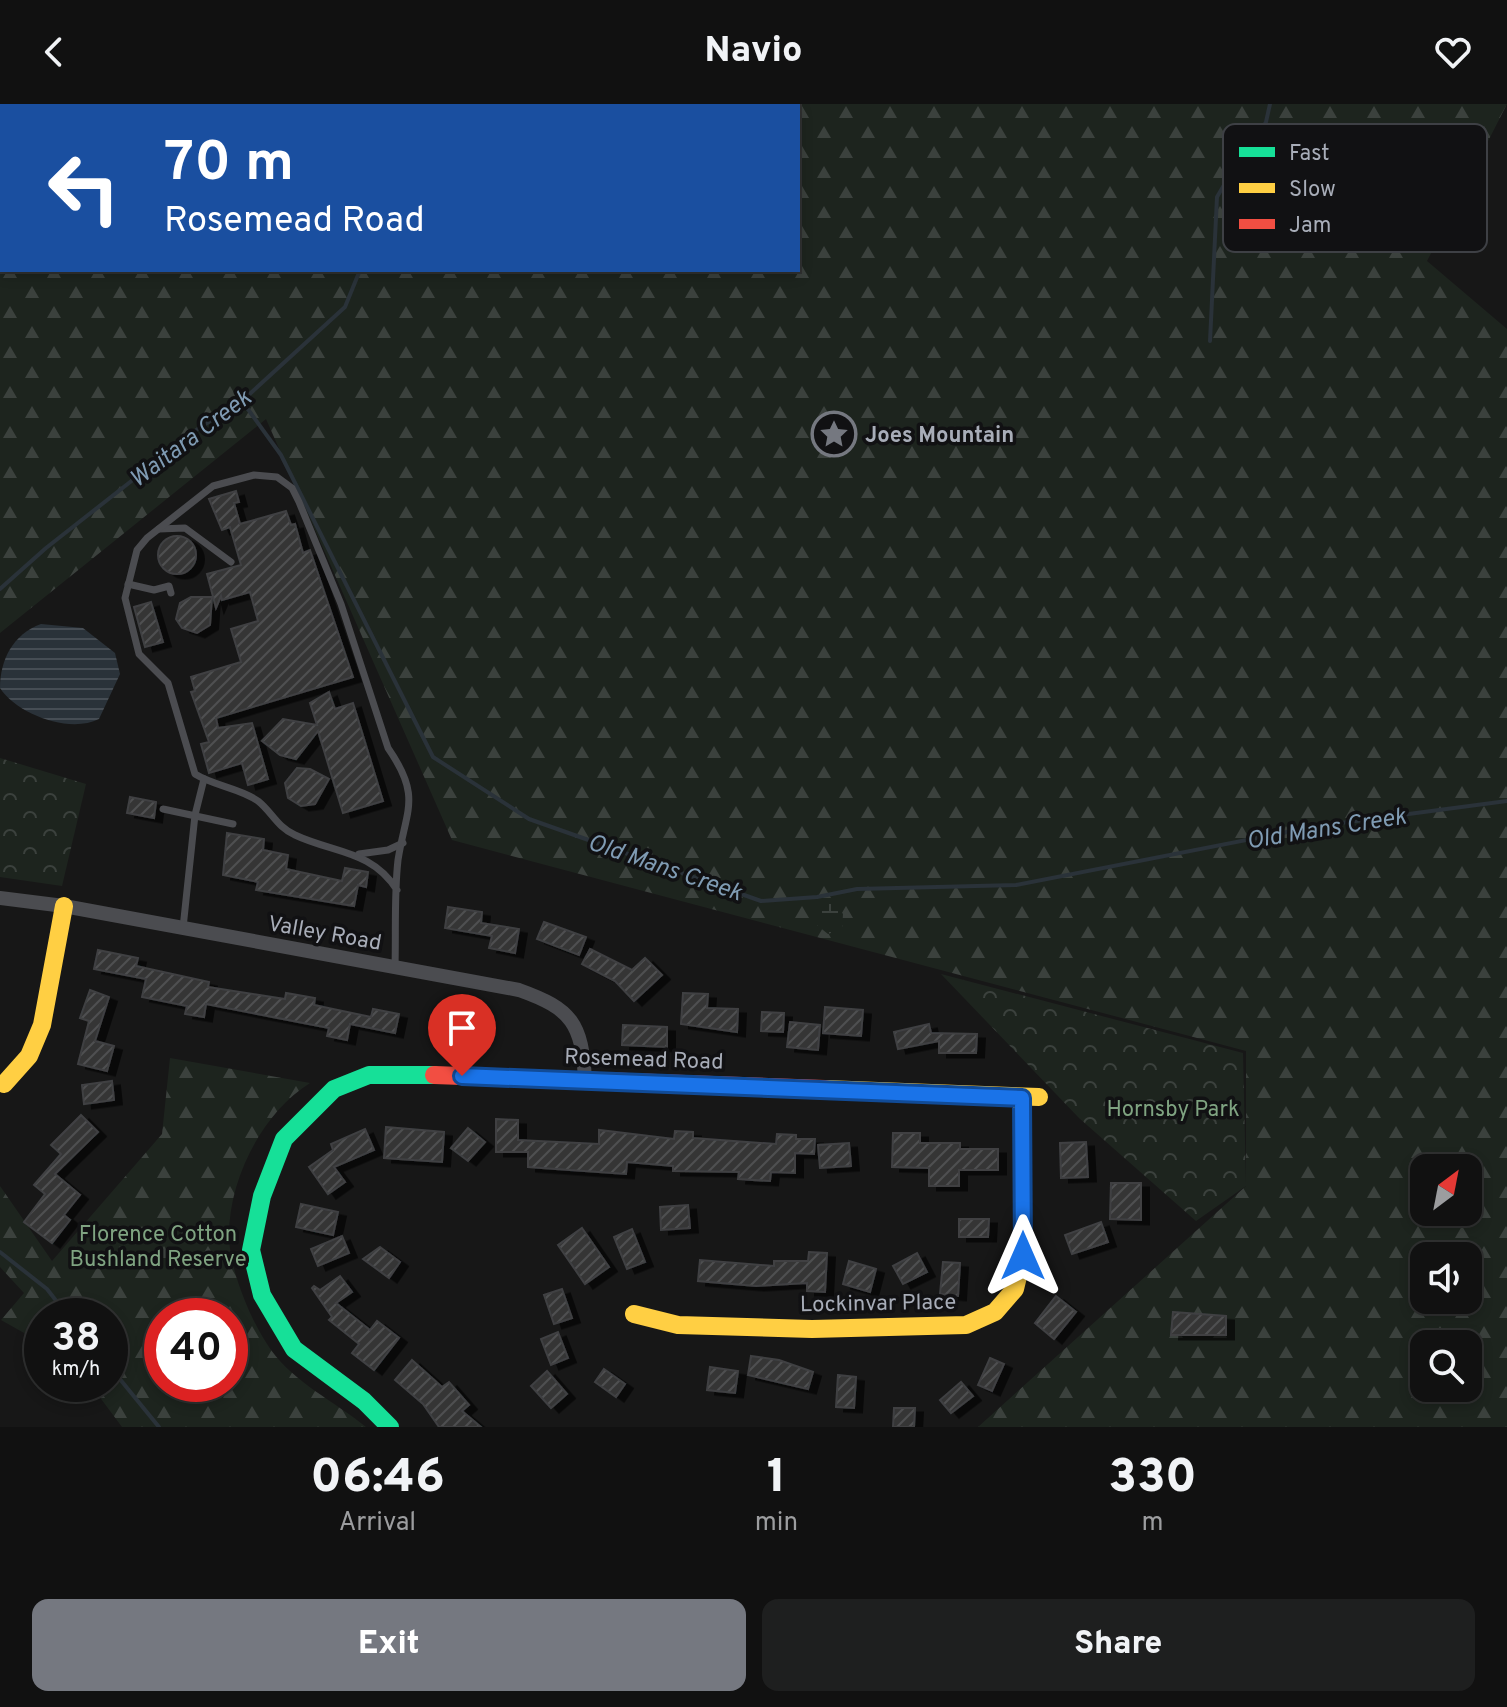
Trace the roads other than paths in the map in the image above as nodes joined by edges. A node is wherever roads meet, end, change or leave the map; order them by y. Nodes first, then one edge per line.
1 (157, 530) junction
2 (231, 562) dead end
3 (128, 584) junction
4 (171, 593) dead end
5 (204, 779) junction
6 (163, 809) dead end
7 (195, 815) junction
8 (233, 824) dead end
9 (403, 843) junction
10 (357, 854) junction
11 (397, 890) junction
12 (0, 898) edge
13 (64, 906) junction
14 (183, 928) junction
15 (395, 967) junction
16 (585, 1080) junction
17 (4, 1084) dead end
18 (1030, 1098) joint
19 (634, 1314) dead end
20 (390, 1427) edge

1 - 2 lane
1 - 3 lane
1 - 9 lane
3 - 4 lane
3 - 5 lane
5 - 7 lane
5 - 10 lane
6 - 7 lane
7 - 8 lane
7 - 14 lane
9 - 10 lane
9 - 11 lane
10 - 11 lane
11 - 15 lane
12 - 13 street, Valley Road
13 - 14 street, Valley Road
13 - 17 street
14 - 15 street, Valley Road
15 - 16 street, Valley Road
16 - 18 street, Rosemead Road
16 - 20 street, Rosemead Road
18 - 19 street, Lockinvar Place

